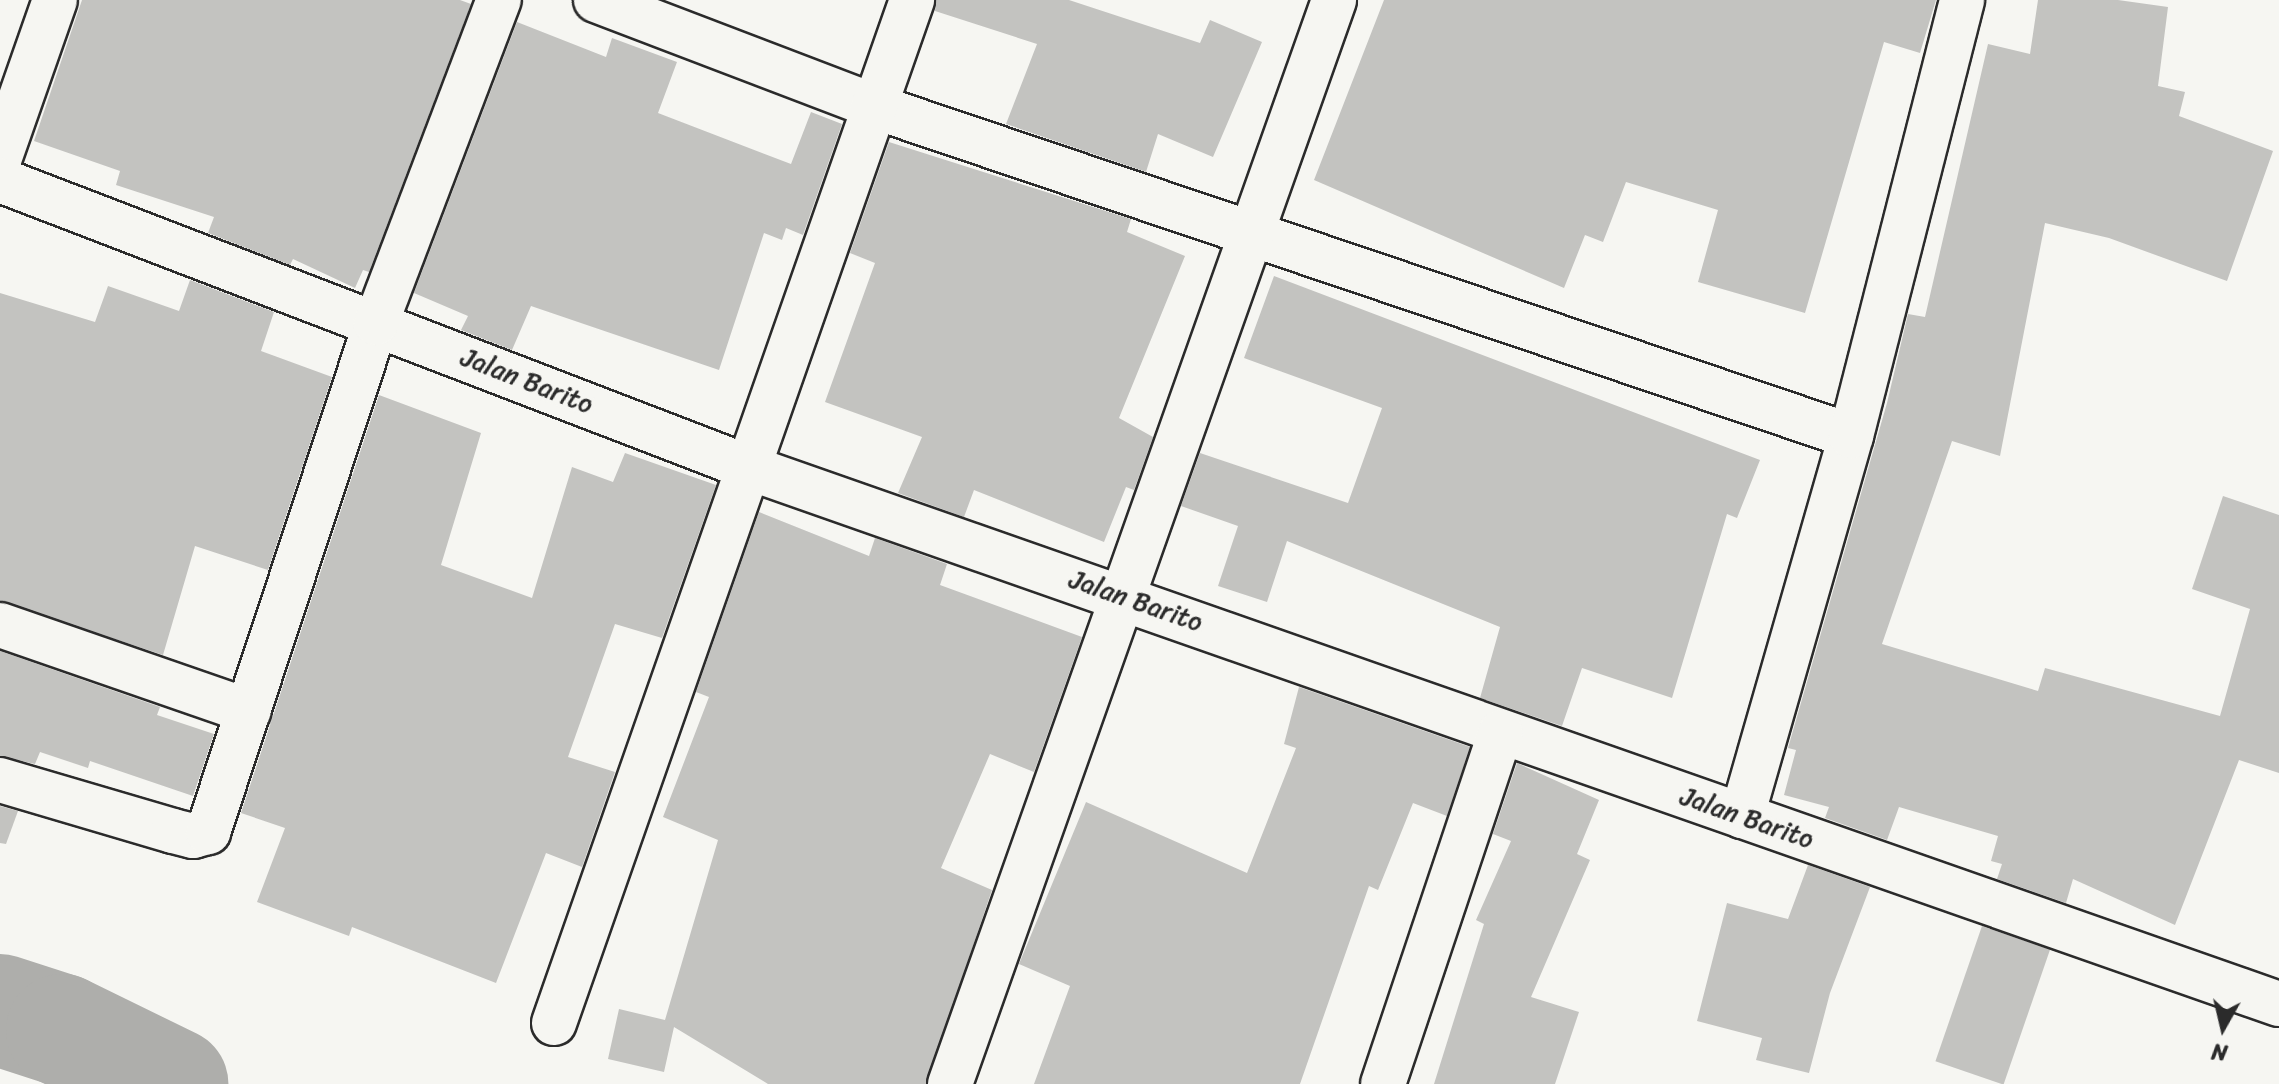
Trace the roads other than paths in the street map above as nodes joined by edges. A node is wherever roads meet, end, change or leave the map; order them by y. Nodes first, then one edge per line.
1 (55, 0) edge
2 (499, 0) edge
3 (596, 0) edge
4 (912, 0) edge
5 (1334, 0) edge
6 (1962, 0) edge
7 (873, 106) junction
8 (0, 157) edge
9 (0, 180) edge
10 (1252, 235) junction
11 (376, 323) junction
12 (1851, 436) junction
13 (750, 468) junction
14 (1125, 597) junction
15 (0, 625) edge
16 (249, 711) junction
17 (1501, 732) junction
18 (0, 780) edge
19 (1742, 816) junction
20 (2279, 1004) edge
21 (554, 1023) dead end
22 (950, 1084) edge
23 (1383, 1084) edge

1 - 8 street
2 - 11 street
3 - 7 street
4 - 7 street
5 - 10 street
6 - 12 street
7 - 10 street
7 - 13 street
9 - 11 street, Jalan Barito
10 - 12 street
10 - 14 street
11 - 13 street, Jalan Barito
11 - 16 street
12 - 19 street
13 - 14 street, Jalan Barito
13 - 21 street
14 - 17 street, Jalan Barito
14 - 22 street
15 - 16 street
16 - 18 street
17 - 19 street, Jalan Barito
17 - 23 street
19 - 20 street, Jalan Barito

